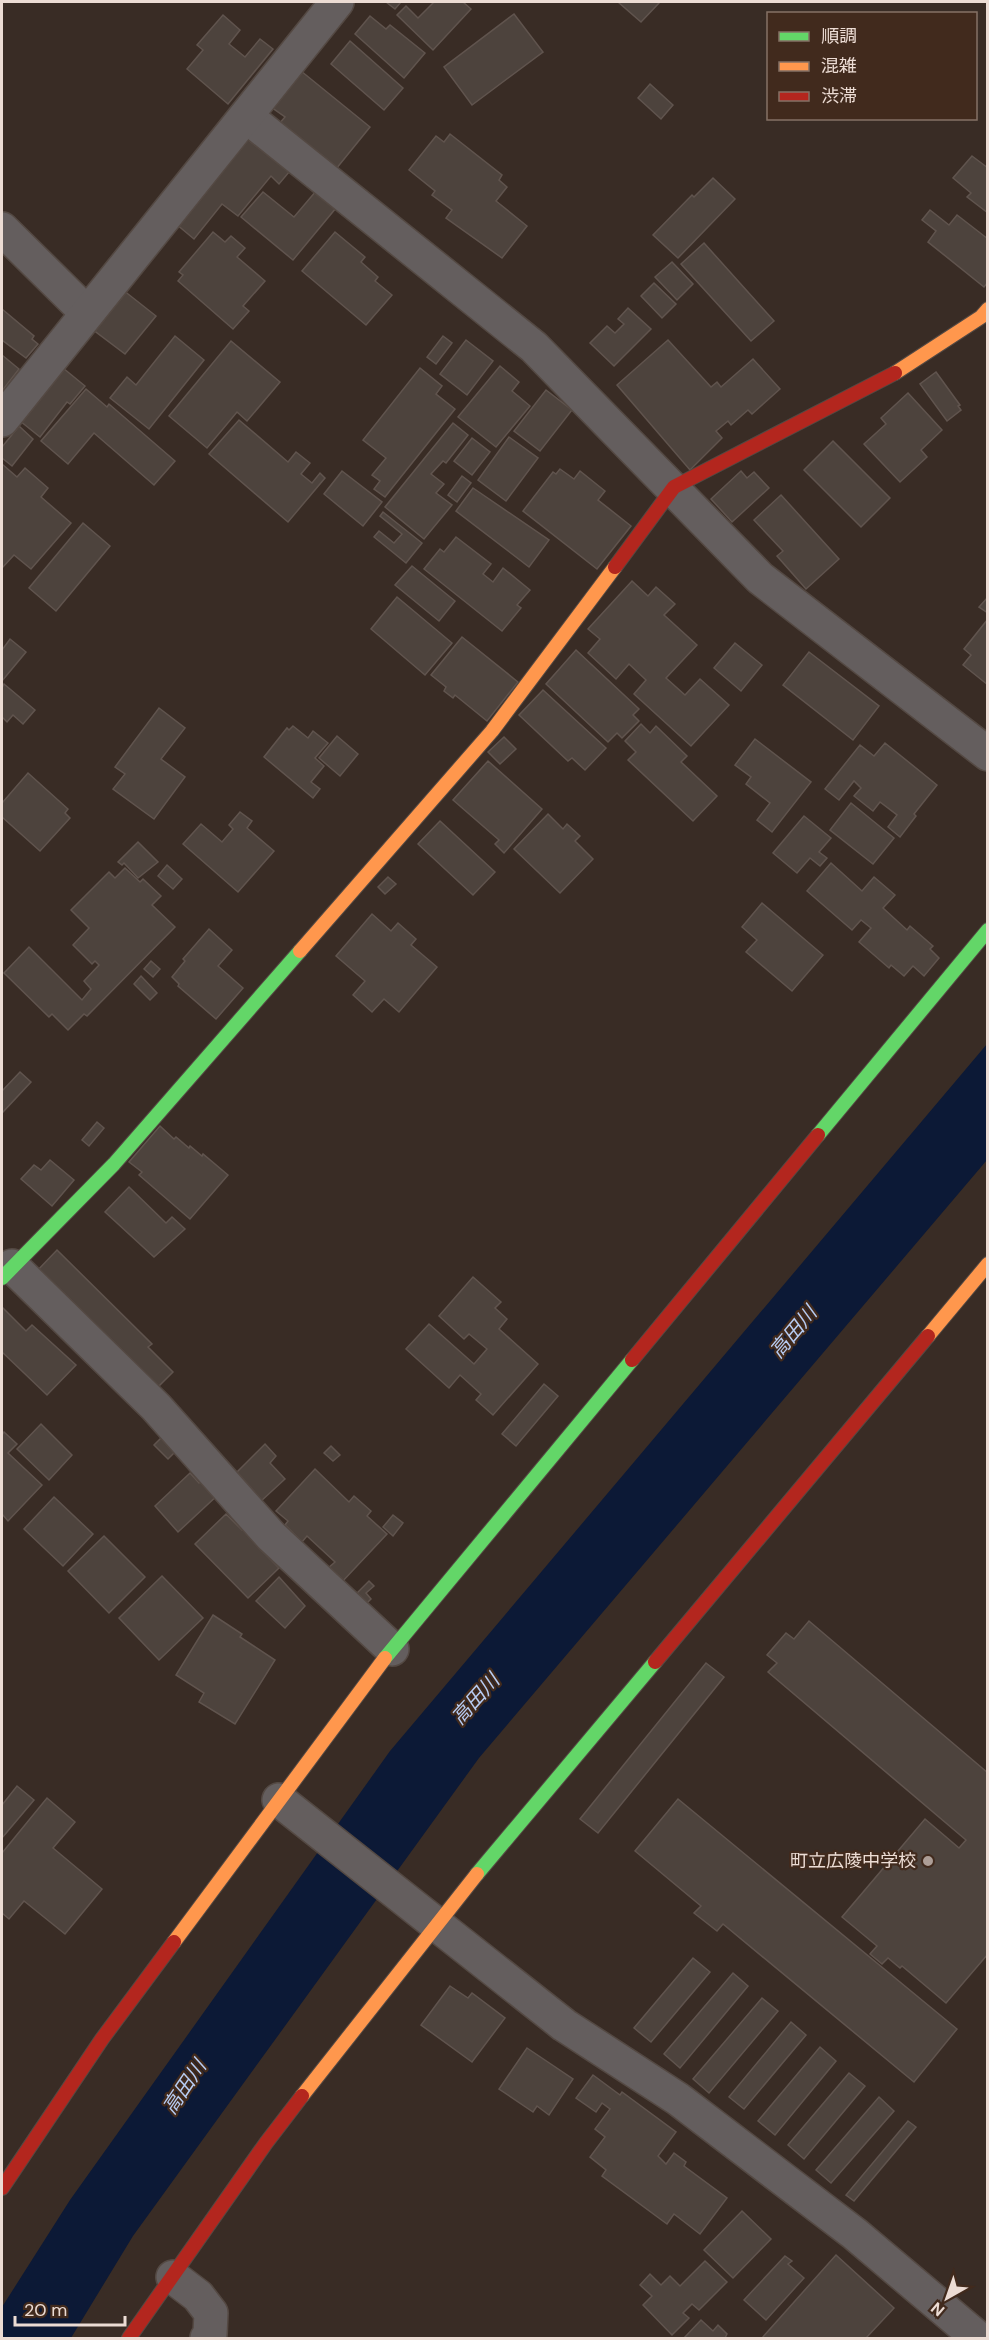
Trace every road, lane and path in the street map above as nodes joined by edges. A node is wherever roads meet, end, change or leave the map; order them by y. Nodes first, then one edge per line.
1 (337, 2) edge
2 (246, 116) junction
3 (2, 229) edge
4 (987, 309) edge
5 (86, 312) junction
6 (2, 420) edge
7 (674, 487) junction
8 (987, 754) edge
9 (987, 930) edge
10 (987, 1264) edge
11 (7, 1272) edge
12 (392, 1649) junction
13 (284, 1804) junction
14 (433, 1921) junction
15 (2, 2188) edge
16 (173, 2277) junction
17 (129, 2338) edge
18 (207, 2338) edge
19 (978, 2338) edge

1 - 2 street
2 - 5 street
2 - 7 street
3 - 5 street
4 - 7 street
5 - 6 street
7 - 8 street
7 - 11 street
9 - 12 street
10 - 14 street
11 - 12 street
12 - 13 street
13 - 14 street
13 - 15 street
14 - 16 street
14 - 19 street
16 - 17 street
16 - 18 street

